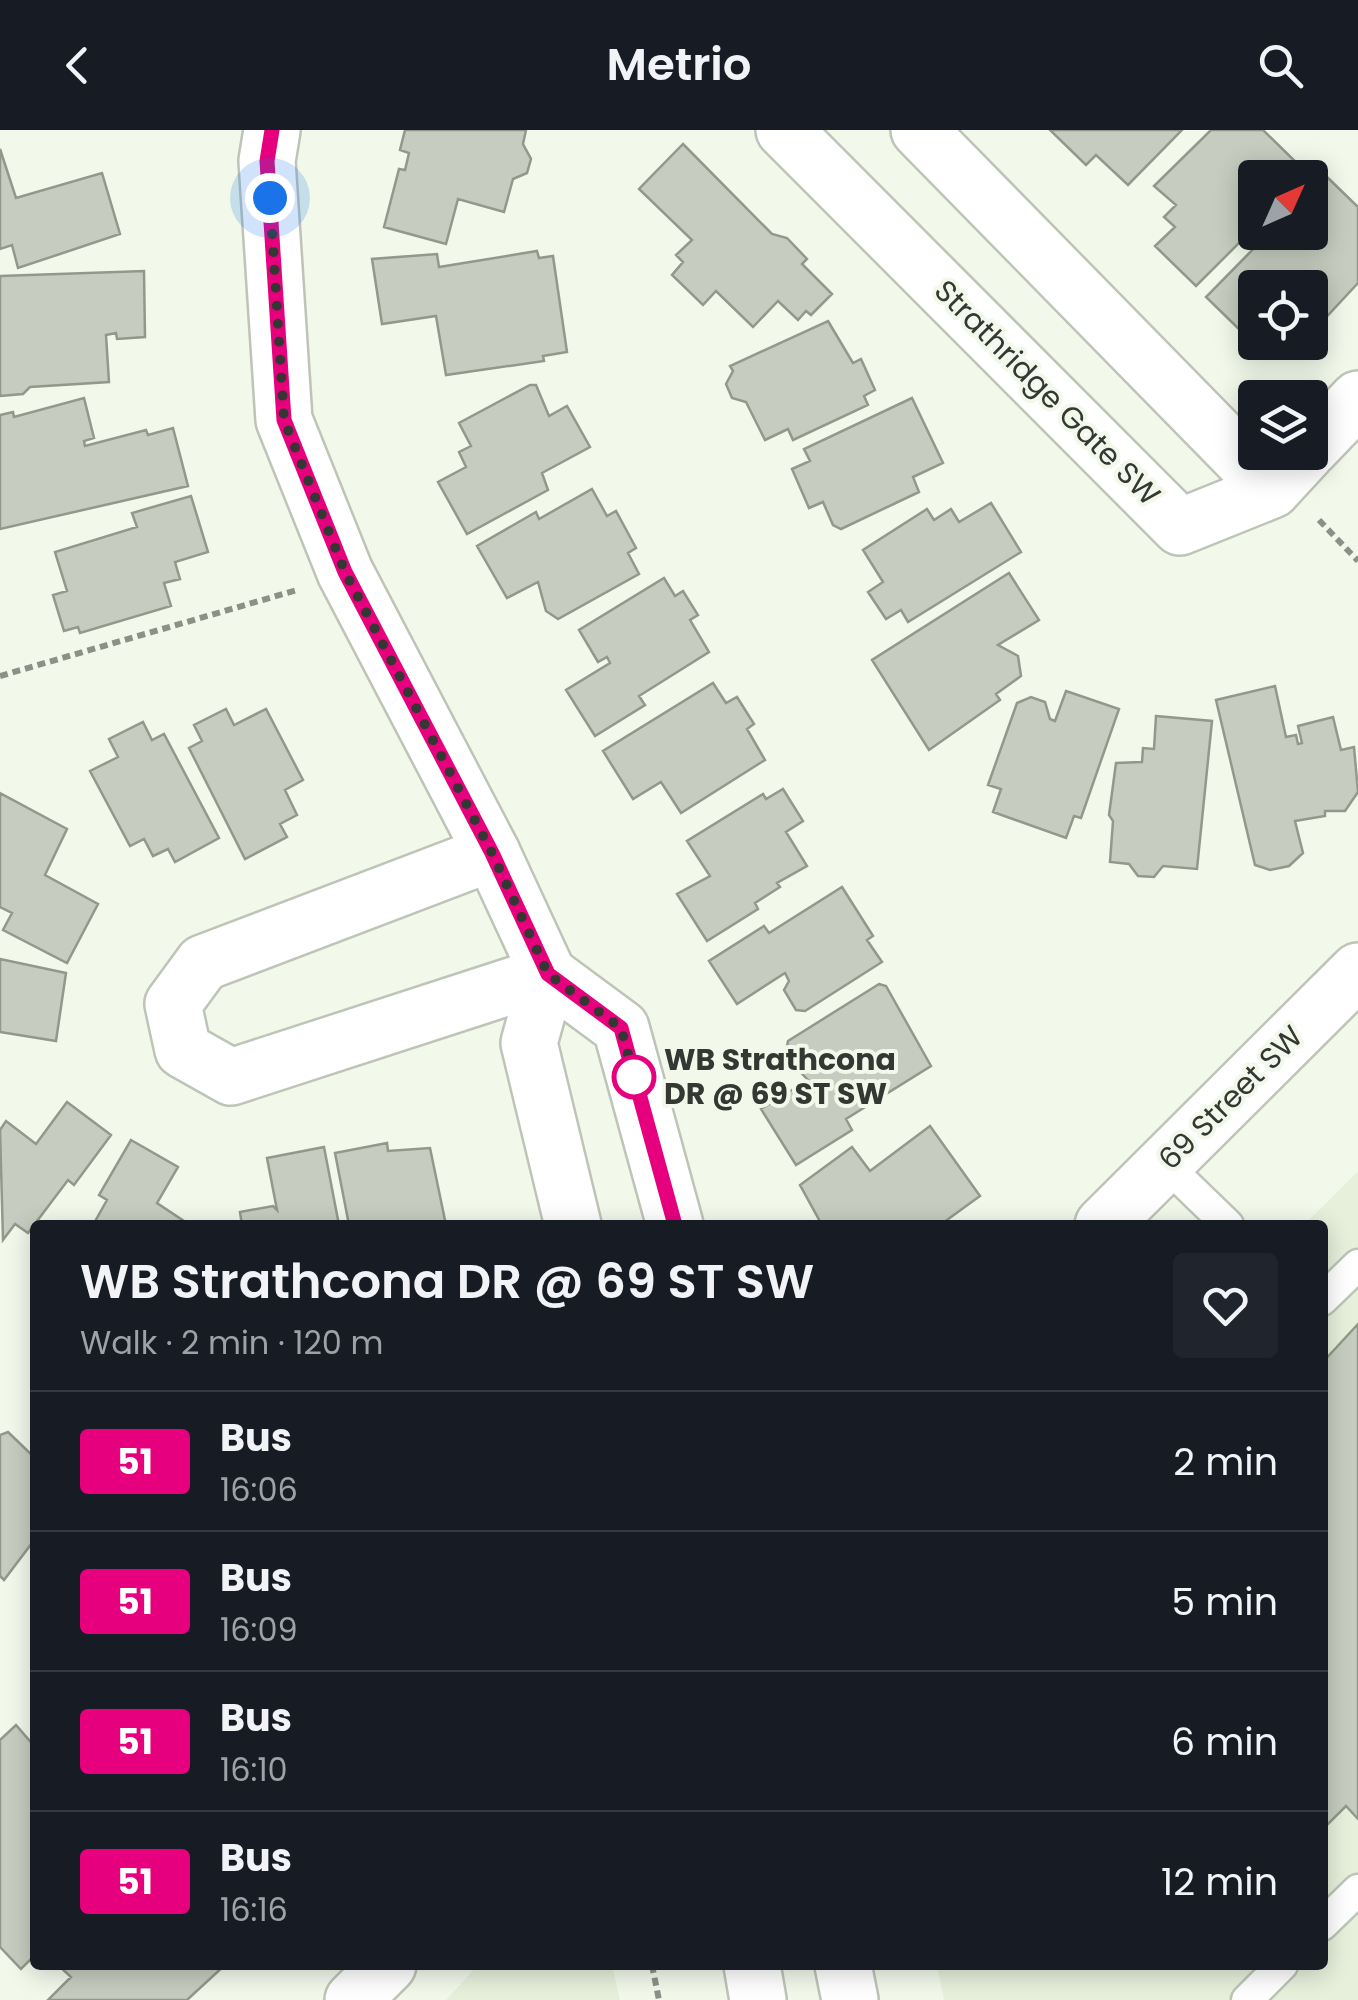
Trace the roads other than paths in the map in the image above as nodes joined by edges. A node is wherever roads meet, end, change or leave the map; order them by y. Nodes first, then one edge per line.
1 (272, 130) edge
2 (784, 130) edge
3 (918, 130) edge
4 (1358, 399) edge
5 (1238, 413) edge
6 (1328, 430) edge
7 (1285, 470) edge
8 (492, 853) junction
9 (1358, 971) edge
10 (548, 974) junction
11 (1165, 1164) junction
12 (573, 1220) edge
13 (674, 1220) edge
14 (1108, 1220) edge
15 (1223, 1220) edge
16 (1358, 1265) edge
17 (1328, 1294) edge
18 (1358, 1890) edge
19 (1328, 1919) edge
20 (383, 1970) edge
21 (753, 1970) edge
22 (845, 1970) edge
23 (1277, 1970) edge
24 (353, 2000) edge
25 (758, 2000) edge
26 (850, 2000) edge
27 (1247, 2000) edge

1 - 8 street
2 - 7 street, Strathridge Gate SW
3 - 5 street
4 - 6 street
8 - 10 street
8 - 10 street
9 - 11 street, 69 Street SW
10 - 12 street
10 - 13 street
11 - 14 street, 69 Street SW
11 - 15 lane
16 - 17 lane
18 - 19 lane
20 - 24 street
21 - 25 street
22 - 26 street
23 - 27 lane

